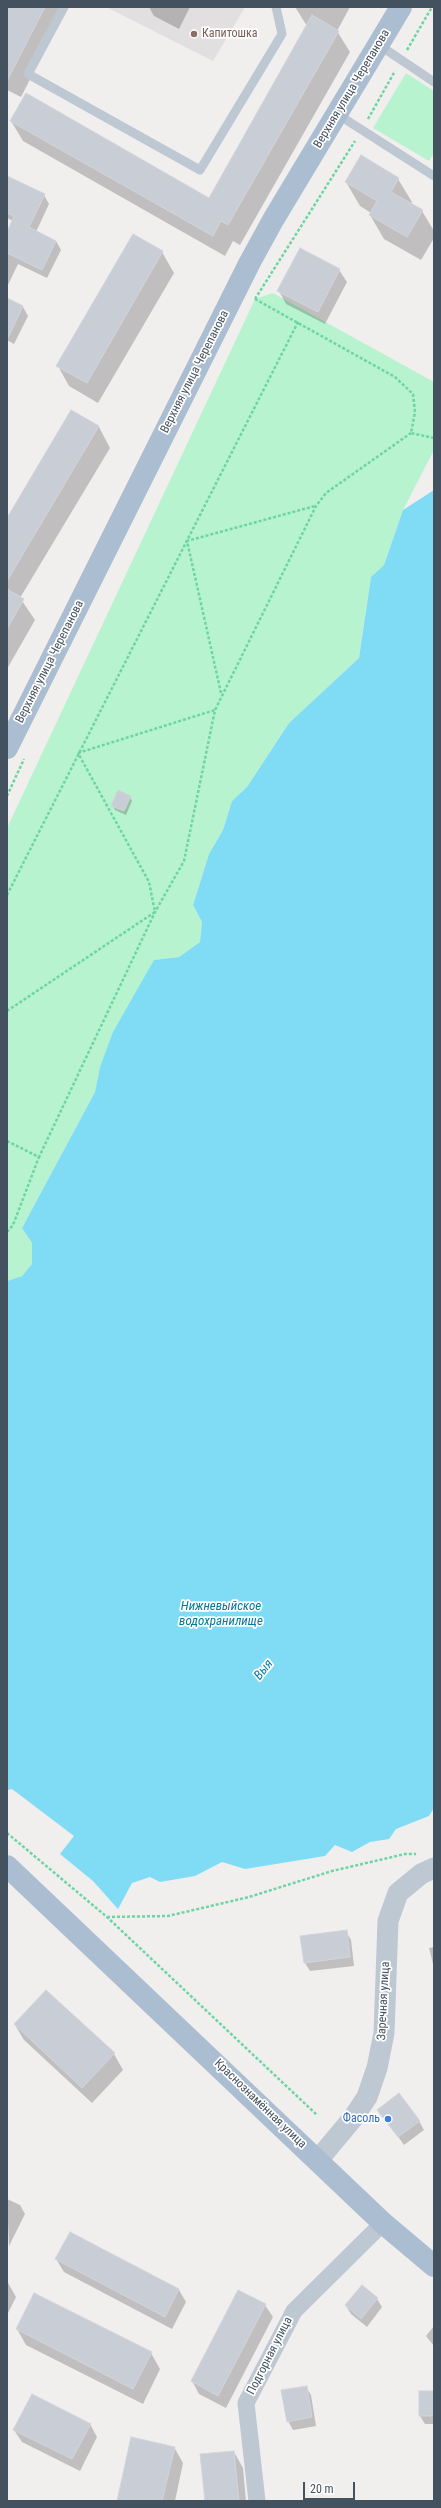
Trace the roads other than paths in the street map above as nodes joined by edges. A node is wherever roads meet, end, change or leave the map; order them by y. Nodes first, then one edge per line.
1 (64, 7) edge
2 (276, 7) edge
3 (401, 7) edge
4 (379, 45) junction
5 (434, 82) edge
6 (337, 114) junction
7 (434, 176) edge
8 (17, 751) edge
9 (427, 1861) edge
10 (7, 1866) edge
11 (318, 2160) junction
12 (383, 2223) junction
13 (434, 2266) edge
14 (257, 2501) edge

1 - 2 lane
3 - 4 main road, Верхняя улица Черепанова
4 - 5 lane
4 - 6 main road, Верхняя улица Черепанова
6 - 7 lane
6 - 8 main road, Верхняя улица Черепанова
9 - 11 street, Заречная улица
10 - 11 main road, Краснознамённая улица
11 - 12 main road, Краснознамённая улица
12 - 13 main road, Краснознамённая улица
12 - 14 street, Подгорная улица

